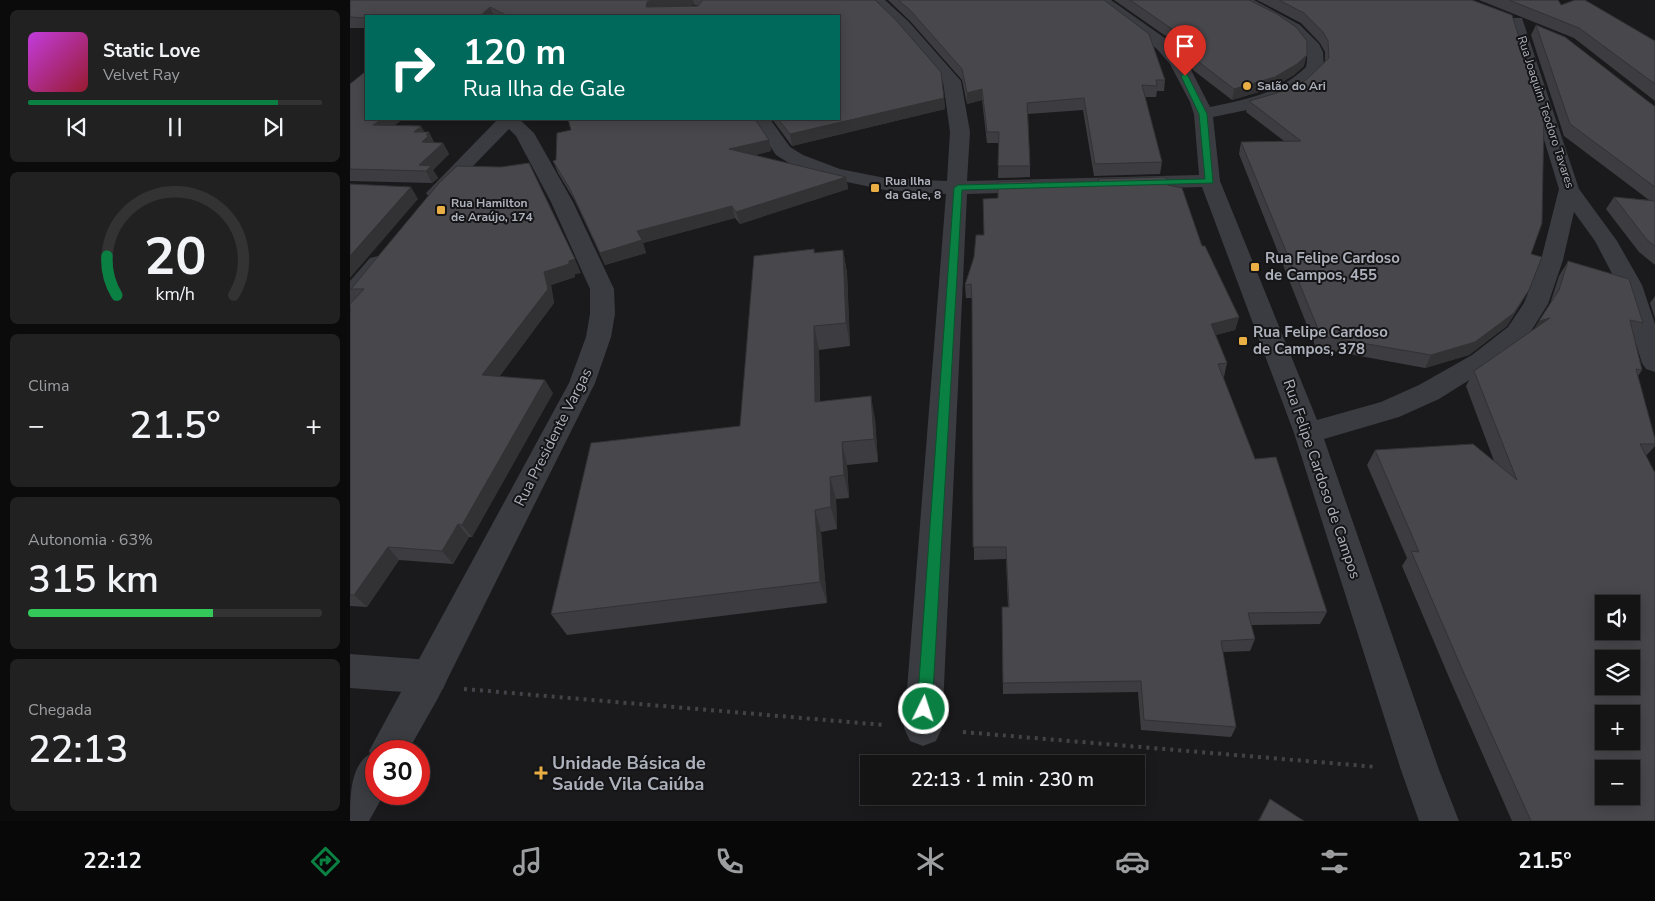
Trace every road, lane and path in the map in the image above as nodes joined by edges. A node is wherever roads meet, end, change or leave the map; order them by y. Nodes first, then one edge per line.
1 (876, 0) edge
2 (1102, 0) edge
3 (1241, 0) edge
4 (1517, 22) dead end
5 (1203, 114) junction
6 (507, 120) edge
7 (509, 120) edge
8 (763, 120) edge
9 (1210, 181) junction
10 (958, 188) junction
11 (1569, 189) junction
12 (426, 197) edge
13 (393, 244) edge
14 (350, 296) edge
15 (1655, 363) edge
16 (1308, 433) junction
17 (350, 671) edge
18 (430, 677) junction
19 (923, 728) dead end
20 (394, 740) edge
21 (365, 790) edge
22 (350, 816) edge
23 (1439, 821) edge

1 - 10 street
2 - 5 street, Rua Felipe Cardoso de Campos
3 - 5 street
4 - 11 street, Rua Joaquim Teodoro Tavares
5 - 9 street, Rua Felipe Cardoso de Campos
6 - 12 street
7 - 18 street, Rua Presidente Vargas
8 - 10 street
9 - 10 street
9 - 16 street, Rua Felipe Cardoso de Campos
10 - 19 street
11 - 15 street, Rua Joaquim Teodoro Tavares
11 - 16 street
13 - 14 street
16 - 23 street, Rua Felipe Cardoso de Campos
17 - 18 street
18 - 20 street, Rua Presidente Vargas
21 - 22 street

